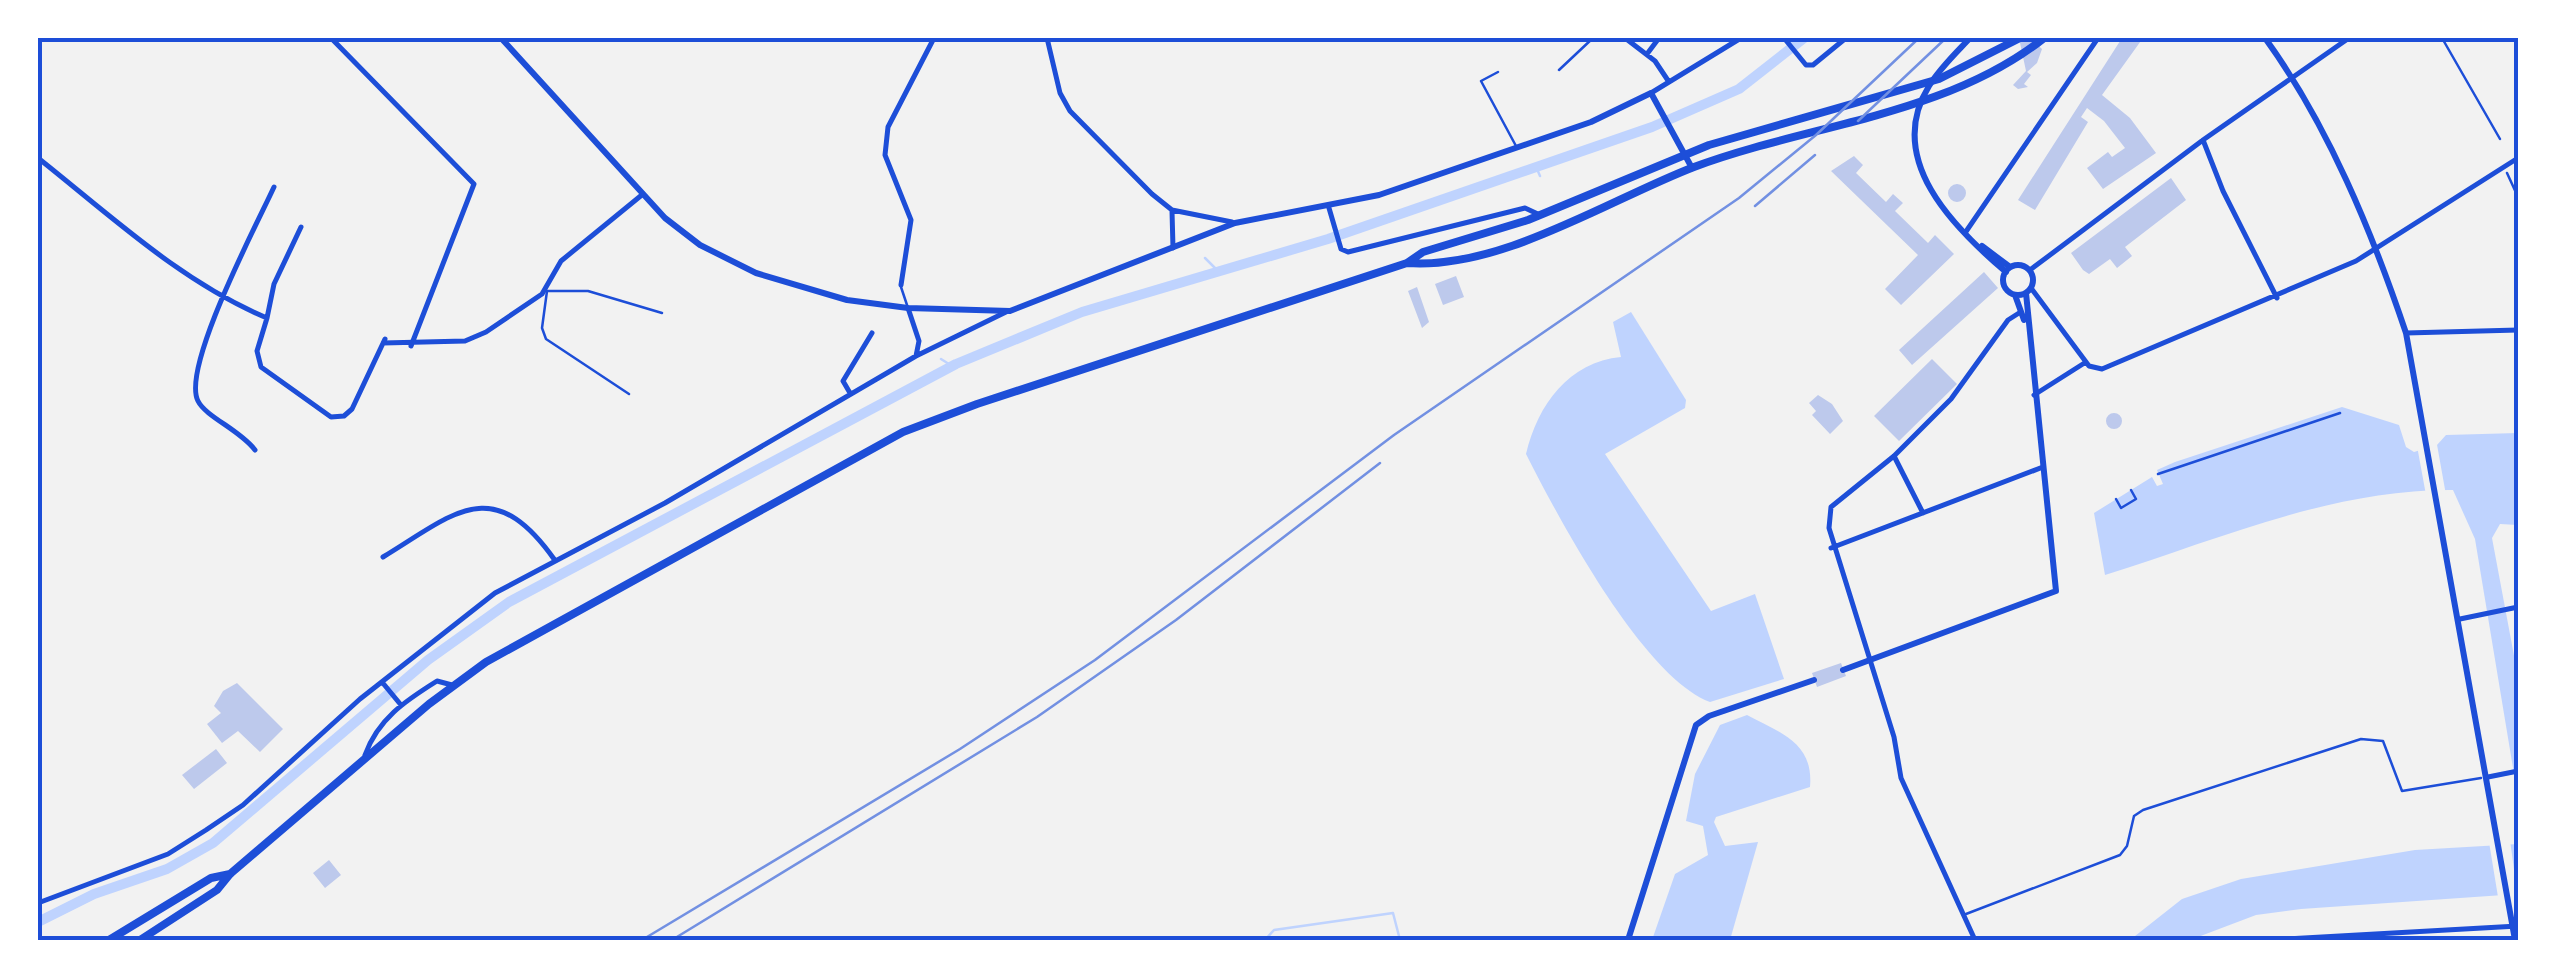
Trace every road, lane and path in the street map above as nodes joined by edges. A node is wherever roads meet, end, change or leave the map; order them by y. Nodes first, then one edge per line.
1 (331, 38) edge
2 (500, 38) edge
3 (934, 38) edge
4 (1047, 38) edge
5 (1594, 38) edge
6 (1624, 38) edge
7 (1660, 38) edge
8 (1742, 38) edge
9 (1784, 38) edge
10 (1846, 38) edge
11 (1970, 38) edge
12 (2020, 38) edge
13 (2044, 38) edge
14 (2098, 38) edge
15 (2265, 38) edge
16 (2349, 38) edge
17 (2442, 38) edge
18 (1647, 54) junction
19 (1559, 70) dead end
20 (1498, 72) dead end
21 (2291, 78) junction
22 (1668, 82) junction
23 (1651, 93) junction
24 (2500, 139) dead end
25 (2203, 140) junction
26 (1517, 148) junction
27 (1685, 154) junction
28 (38, 158) edge
29 (2518, 158) edge
30 (1692, 168) junction
31 (2508, 174) dead end
32 (274, 187) dead end
33 (643, 194) junction
34 (2518, 197) edge
35 (1329, 208) junction
36 (1172, 210) junction
37 (1540, 215) junction
38 (1235, 222) junction
39 (301, 227) dead end
40 (1965, 233) junction
41 (1173, 248) junction
42 (2376, 249) junction
43 (1406, 263) junction
44 (2008, 270) junction
45 (2030, 270) junction
46 (901, 285) joint
47 (546, 290) junction
48 (2028, 290) junction
49 (2015, 294) junction
50 (2277, 298) junction
51 (222, 299) junction
52 (908, 308) junction
53 (1010, 310) junction
54 (662, 313) dead end
55 (2019, 313) junction
56 (266, 318) junction
57 (2025, 321) junction
58 (2518, 330) edge
59 (872, 333) dead end
60 (2406, 334) junction
61 (410, 346) junction
62 (916, 356) junction
63 (2086, 362) junction
64 (850, 393) junction
65 (629, 394) dead end
66 (2034, 396) junction
67 (2340, 413) dead end
68 (255, 450) dead end
69 (1894, 456) junction
70 (2044, 467) junction
71 (2158, 474) dead end
72 (2131, 490) dead end
73 (2116, 500) dead end
74 (1924, 513) junction
75 (1831, 548) junction
76 (383, 557) dead end
77 (554, 559) junction
78 (2516, 607) edge
79 (2460, 620) junction
80 (1868, 661) junction
81 (1843, 670) dead end
82 (1814, 680) dead end
83 (384, 684) junction
84 (452, 685) junction
85 (401, 705) junction
86 (364, 758) junction
87 (2518, 771) edge
88 (2488, 776) junction
89 (230, 874) junction
90 (38, 904) edge
91 (1964, 914) junction
92 (2516, 926) edge
93 (2335, 938) edge
94 (109, 940) edge
95 (140, 940) edge
96 (1628, 940) edge
97 (1974, 940) edge
98 (2267, 940) edge
99 (2515, 940) edge

1 - 61 street
2 - 33 street
3 - 46 street
4 - 36 street
5 - 19 lane
6 - 18 street
7 - 18 street
8 - 22 street
9 - 10 street
11 - 40 street
12 - 27 main road
13 - 30 main road
14 - 40 street
15 - 21 street
16 - 21 street
17 - 24 path
18 - 22 street
20 - 26 lane
21 - 25 street
21 - 42 street
22 - 23 street
23 - 26 street
23 - 27 street
25 - 45 street
25 - 50 street
26 - 35 street
27 - 30 street
27 - 37 main road
28 - 51 street
29 - 42 street
30 - 43 main road
31 - 34 path
32 - 51 street
33 - 47 street
33 - 52 street
35 - 37 street
35 - 38 street
36 - 38 street
36 - 41 street
37 - 43 main road
38 - 41 street
39 - 56 street
40 - 44 street
41 - 53 street
42 - 50 street
42 - 60 street
43 - 84 main road
44 - 45 street
44 - 49 street
45 - 48 street
46 - 52 lane
47 - 54 lane
47 - 61 street
47 - 65 lane
48 - 49 street
48 - 57 street
48 - 63 street
49 - 55 street
50 - 63 street
51 - 56 street
51 - 68 street
52 - 53 street
52 - 62 street
53 - 62 street
55 - 57 street
55 - 69 street
56 - 61 street
57 - 66 street
58 - 60 street
59 - 64 street
60 - 79 street
62 - 64 street
63 - 66 street
64 - 77 street
66 - 70 street
67 - 71 path
69 - 74 street
69 - 75 street
70 - 74 street
70 - 80 street
72 - 73 path
74 - 75 street
75 - 80 street
76 - 77 street
77 - 83 street
78 - 79 street
79 - 88 street
80 - 81 street
80 - 91 street
82 - 96 street
83 - 85 street
83 - 90 street
84 - 85 street
84 - 86 main road
85 - 86 street
86 - 89 main road
87 - 88 street
88 - 91 lane
88 - 92 street
89 - 94 main road
89 - 95 main road
91 - 97 street
92 - 93 street
92 - 99 street
93 - 98 street

